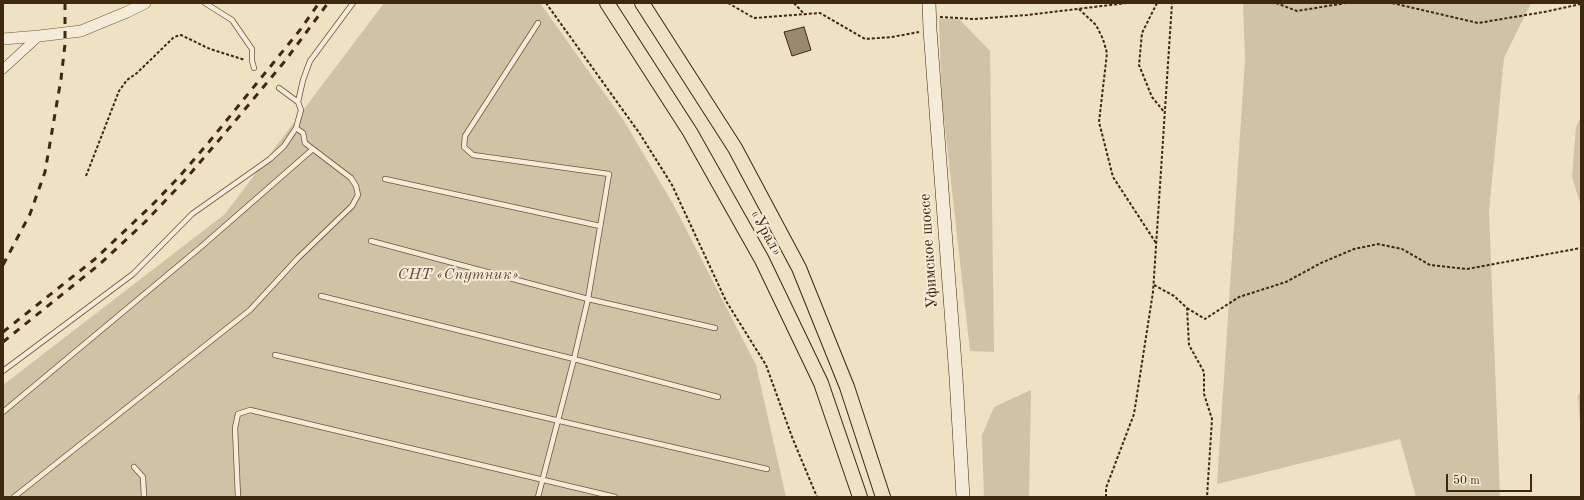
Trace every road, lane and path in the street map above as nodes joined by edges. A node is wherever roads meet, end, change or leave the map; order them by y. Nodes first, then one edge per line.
1 (145, 3) edge
2 (205, 3) edge
3 (353, 3) edge
4 (546, 3) edge
5 (606, 3) edge
6 (642, 3) edge
7 (728, 3) edge
8 (794, 3) edge
9 (929, 3) edge
10 (1127, 3) edge
11 (1157, 3) edge
12 (1172, 3) edge
13 (1276, 3) edge
14 (1346, 3) edge
15 (1392, 3) edge
16 (1581, 4) edge
17 (1079, 9) junction
18 (805, 15) junction
19 (929, 16) junction
20 (538, 23) dead end
21 (930, 30) junction
22 (39, 36) junction
23 (3, 39) edge
24 (252, 62) junction
25 (254, 68) dead end
26 (3, 69) edge
27 (279, 88) dead end
28 (298, 102) junction
29 (1165, 113) junction
30 (296, 128) junction
31 (313, 149) junction
32 (86, 176) dead end
33 (385, 179) dead end
34 (600, 226) junction
35 (371, 241) dead end
36 (1156, 243) junction
37 (1581, 248) edge
38 (1153, 285) junction
39 (321, 296) dead end
40 (588, 299) junction
41 (1186, 308) junction
42 (715, 328) dead end
43 (276, 355) dead end
44 (574, 358) junction
45 (3, 371) edge
46 (718, 397) dead end
47 (3, 412) edge
48 (558, 420) junction
49 (134, 467) dead end
50 (767, 469) dead end
51 (542, 479) junction
52 (14, 497) edge
53 (144, 497) edge
54 (238, 497) edge
55 (538, 497) edge
56 (614, 497) edge
57 (817, 497) edge
58 (860, 497) edge
59 (883, 497) edge
60 (963, 497) edge
61 (1106, 497) edge
62 (1207, 497) edge

1 - 22 street
2 - 24 lane
3 - 28 lane
4 - 57 path
5 - 58 main road, «Урал»
6 - 59 main road, «Урал»
7 - 18 path
8 - 18 path
9 - 19 main road, Уфимское шоссе
10 - 17 path
11 - 29 path
12 - 29 path
13 - 14 path
15 - 16 path
17 - 19 path
17 - 36 path
18 - 21 path
19 - 21 main road, Уфимское шоссе
20 - 34 lane
21 - 60 main road, Уфимское шоссе
22 - 23 street
22 - 26 street
24 - 25 lane
24 - 32 path
27 - 28 lane
28 - 30 lane
29 - 36 path
30 - 31 lane
30 - 45 lane
31 - 47 lane
31 - 52 lane
33 - 34 lane
34 - 40 lane
35 - 40 lane
36 - 38 path
37 - 41 path
38 - 41 path
38 - 61 path
39 - 44 lane
40 - 42 lane
40 - 44 lane
41 - 62 path
43 - 48 lane
44 - 46 lane
44 - 48 lane
48 - 50 lane
48 - 51 lane
49 - 53 lane
51 - 54 lane
51 - 55 lane
51 - 56 lane

